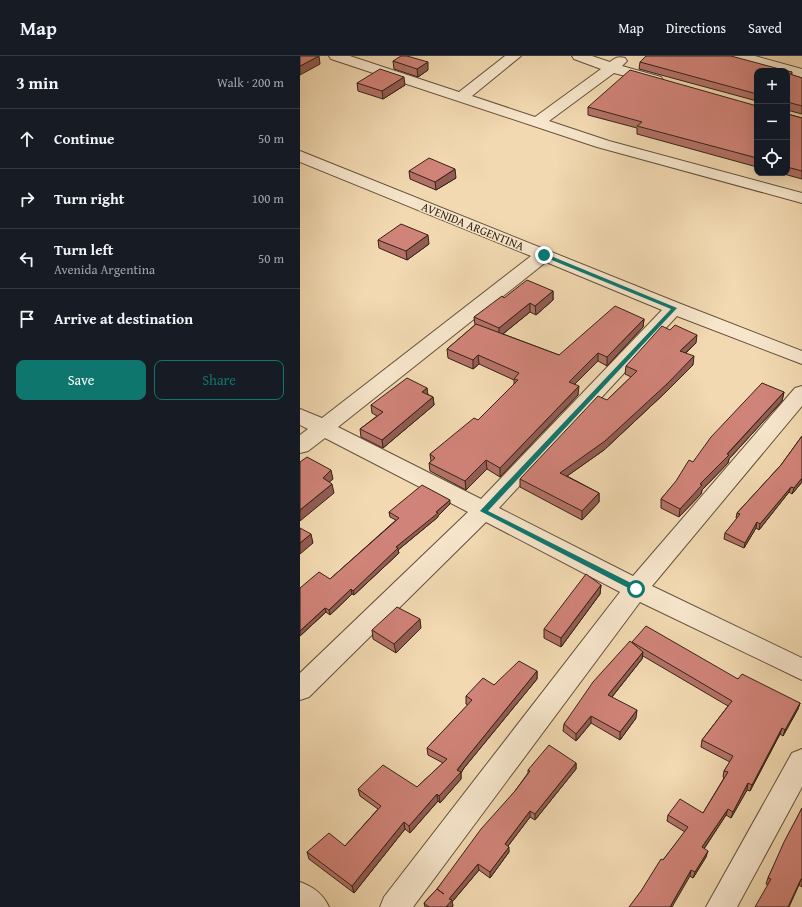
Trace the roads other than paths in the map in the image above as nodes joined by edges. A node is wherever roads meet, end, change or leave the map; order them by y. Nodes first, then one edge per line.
1 (336, 56) edge
2 (514, 56) edge
3 (579, 56) edge
4 (628, 56) edge
5 (740, 56) edge
6 (610, 67) junction
7 (802, 74) edge
8 (669, 83) edge
9 (462, 96) junction
10 (538, 122) junction
11 (300, 156) edge
12 (802, 198) edge
13 (544, 255) junction
14 (674, 308) junction
15 (802, 358) edge
16 (802, 393) edge
17 (300, 416) edge
18 (323, 427) junction
19 (300, 446) edge
20 (483, 511) junction
21 (636, 589) junction
22 (802, 670) edge
23 (300, 689) edge
24 (802, 762) edge
25 (300, 896) edge
26 (314, 907) edge
27 (395, 907) edge
28 (721, 907) edge

1 - 9 street
2 - 9 street
3 - 6 street
4 - 6 street
5 - 7 street
6 - 8 street
6 - 10 street
9 - 10 street
10 - 12 street
11 - 13 street, AVENIDA ARGENTINA
13 - 14 street, AVENIDA ARGENTINA
13 - 18 street
14 - 15 street, AVENIDA ARGENTINA
14 - 20 street
16 - 21 street
17 - 18 street
18 - 19 street
18 - 20 street
20 - 21 street
20 - 23 street
21 - 22 street
21 - 27 street
24 - 28 street
25 - 26 street

